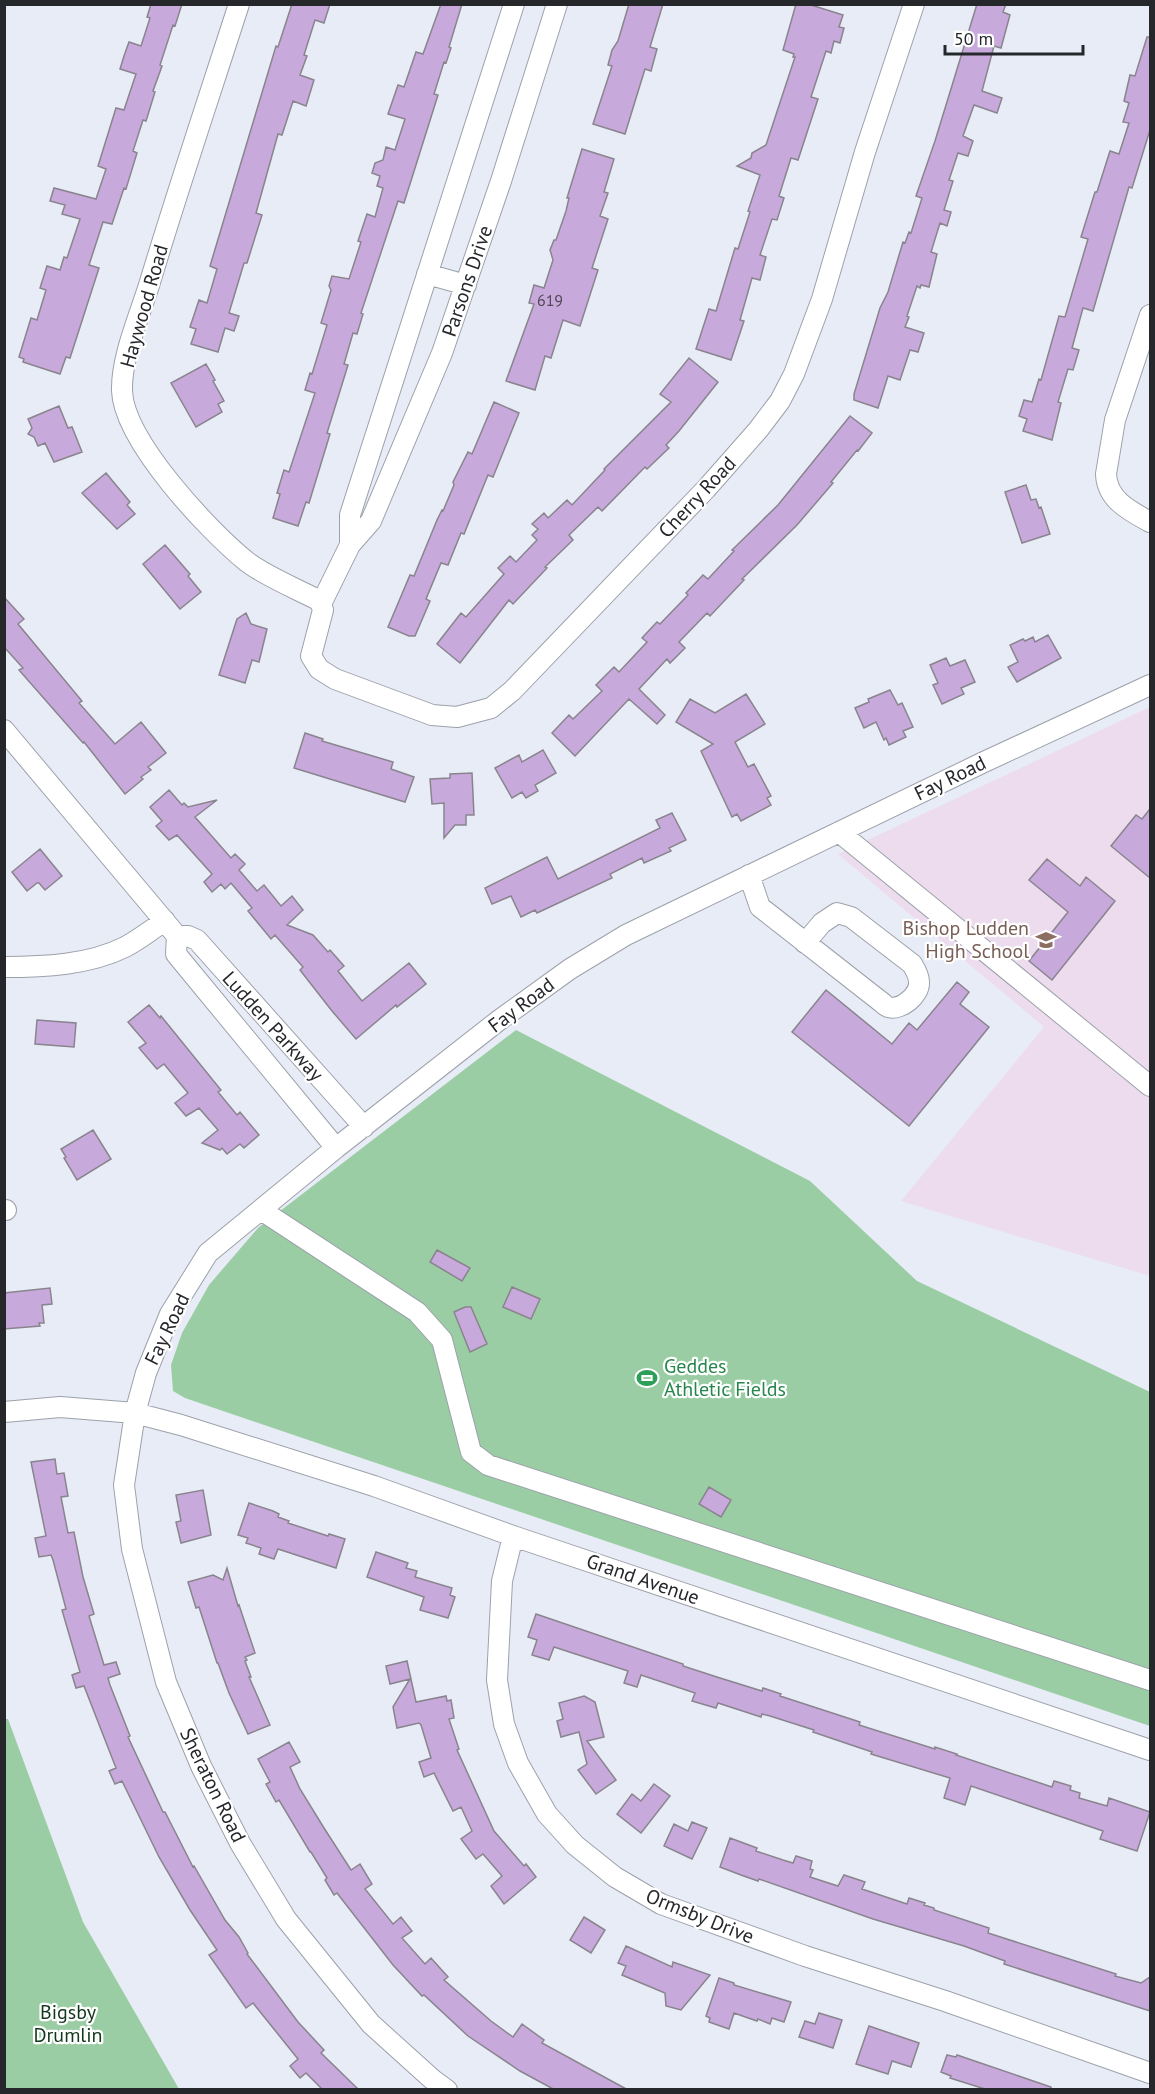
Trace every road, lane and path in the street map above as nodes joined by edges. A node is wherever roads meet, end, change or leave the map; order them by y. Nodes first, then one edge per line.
1 (239, 4) edge
2 (514, 4) edge
3 (557, 4) edge
4 (914, 4) edge
5 (427, 274) junction
6 (466, 285) junction
7 (1150, 315) edge
8 (1150, 522) edge
9 (350, 545) junction
10 (321, 604) junction
11 (1150, 685) edge
12 (4, 730) edge
13 (839, 832) junction
14 (749, 875) junction
15 (171, 928) junction
16 (806, 943) junction
17 (4, 967) edge
18 (1150, 1086) edge
19 (364, 1127) junction
20 (336, 1148) junction
21 (261, 1210) junction
22 (4, 1412) edge
23 (135, 1413) junction
24 (513, 1536) junction
25 (1150, 1680) edge
26 (1150, 1750) edge
27 (1150, 2073) edge
28 (447, 2090) edge

1 - 10 street, Haywood Road
2 - 5 street, Parsons Drive
3 - 6 street, Parsons Drive
4 - 10 street, Cherry Road
5 - 6 street
5 - 9 street, Parsons Drive
6 - 9 street, Parsons Drive
7 - 8 street
9 - 10 street, Parsons Drive
11 - 13 street, Fay Road
12 - 15 street, Ludden Parkway
13 - 14 street, Fay Road
13 - 18 street
14 - 16 street
14 - 19 street, Fay Road
15 - 17 street
15 - 19 street, Ludden Parkway
15 - 20 street, Ludden Parkway
16 - 16 street
19 - 20 street, Fay Road
20 - 21 street, Fay Road
21 - 23 street, Fay Road
21 - 25 street
22 - 23 street
23 - 24 street, Grand Avenue
23 - 28 street, Sheraton Road
24 - 26 street, Grand Avenue
24 - 27 street, Ormsby Drive

